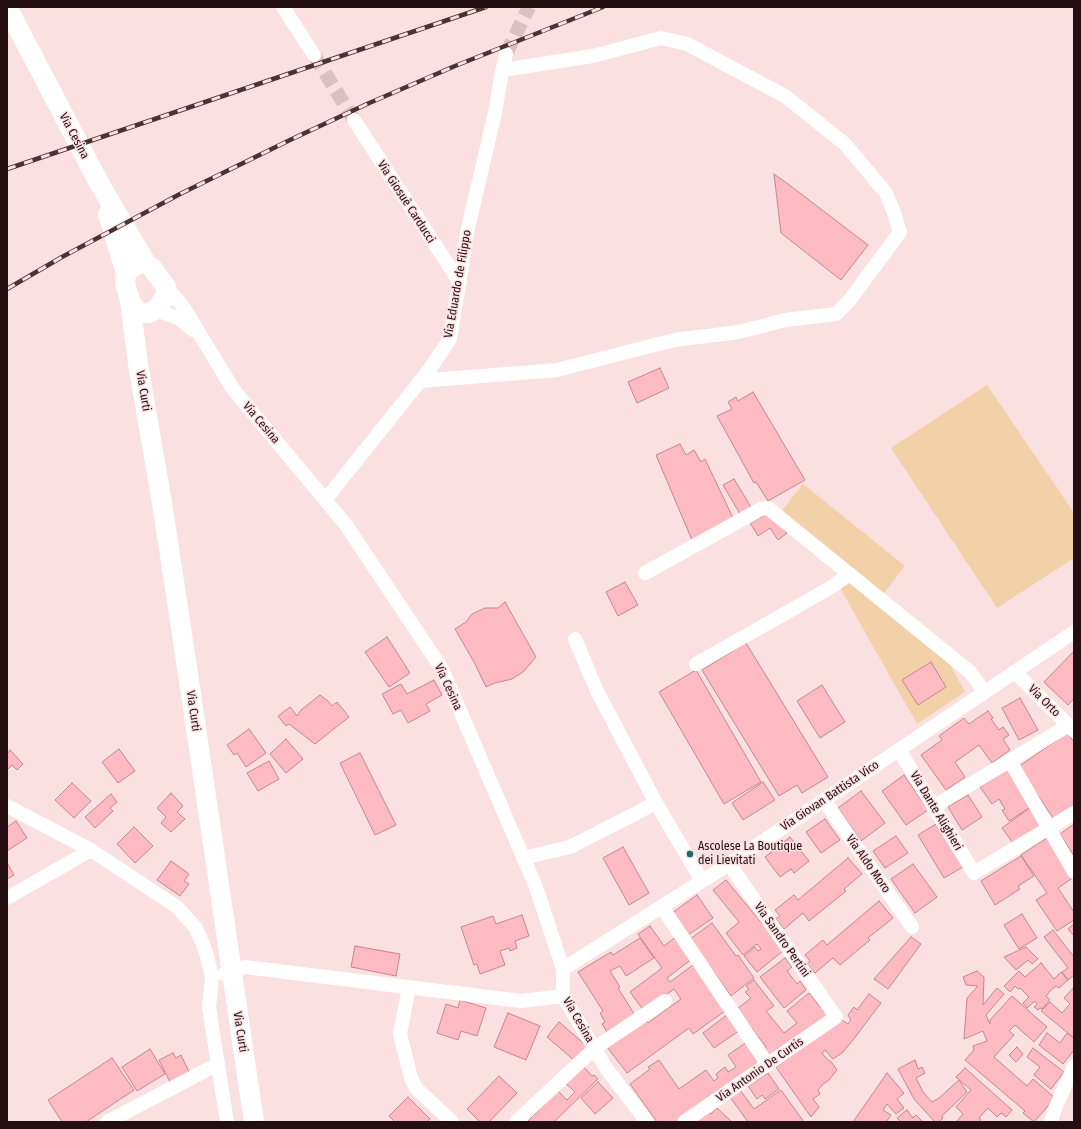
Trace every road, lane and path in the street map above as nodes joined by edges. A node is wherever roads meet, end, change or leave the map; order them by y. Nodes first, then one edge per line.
1 (7, 7) edge
2 (283, 7) edge
3 (506, 54) tunnel mouth
4 (314, 56) tunnel mouth
5 (503, 70) junction
6 (354, 120) tunnel mouth
7 (99, 183) junction
8 (146, 263) junction
9 (126, 274) junction
10 (460, 283) junction
11 (166, 287) junction
12 (130, 302) junction
13 (152, 312) junction
14 (200, 336) junction
15 (136, 347) junction
16 (420, 381) junction
17 (325, 500) junction
18 (645, 573) dead end
19 (850, 574) junction
20 (1074, 632) edge
21 (575, 639) dead end
22 (696, 664) dead end
23 (1015, 672) junction
24 (985, 692) junction
25 (1071, 728) edge
26 (899, 750) junction
27 (1010, 761) junction
28 (824, 800) junction
29 (656, 803) junction
30 (7, 806) edge
31 (934, 807) junction
32 (1074, 813) edge
33 (1049, 828) junction
34 (91, 850) junction
35 (523, 858) junction
36 (729, 864) junction
37 (1074, 872) edge
38 (702, 881) junction
39 (7, 898) edge
40 (662, 907) junction
41 (912, 927) dead end
42 (563, 969) junction
43 (212, 977) junction
44 (409, 987) junction
45 (563, 996) junction
46 (665, 1000) dead end
47 (836, 1017) joint
48 (595, 1048) junction
49 (218, 1064) junction
50 (768, 1065) junction
51 (1074, 1066) edge
52 (1052, 1117) edge
53 (107, 1122) edge
54 (227, 1122) edge
55 (254, 1122) edge
56 (452, 1122) edge
57 (516, 1122) edge
58 (647, 1122) edge
59 (684, 1122) edge

1 - 7 main road, Via Cesina
2 - 4 street
3 - 5 street, Via Eduardo de Filippo
5 - 10 street, Via Eduardo de Filippo
5 - 16 street
6 - 10 street, Via Giosuè Carducci
7 - 8 main road, Via Cesina
7 - 9 main road
8 - 9 main road
8 - 11 main road, Via Cesina
9 - 12 main road
10 - 16 street, Via Eduardo de Filippo
11 - 13 main road
11 - 14 street
12 - 13 main road, Via Cesina
12 - 15 main road, Via Curti
13 - 14 street, Via Cesina
13 - 15 main road
14 - 17 street, Via Cesina
15 - 55 main road, Via Curti
16 - 17 street, Via Eduardo de Filippo
17 - 35 street, Via Cesina
18 - 19 street
19 - 22 street
19 - 24 street
20 - 23 street, Via Giovan Battista Vico
21 - 29 street
23 - 24 street, Via Giovan Battista Vico
23 - 25 street, Via Orto
24 - 26 street, Via Giovan Battista Vico
25 - 27 street
26 - 28 street, Via Giovan Battista Vico
26 - 31 street, Via Dante Alighieri
27 - 31 street
27 - 33 street
28 - 36 street, Via Giovan Battista Vico
28 - 41 street, Via Aldo Moro
29 - 35 street
29 - 38 street
30 - 34 street
31 - 33 street, Via Dante Alighieri
32 - 33 street
33 - 37 street
34 - 39 street
34 - 43 street
35 - 42 street, Via Cesina
36 - 38 street, Via Giovan Battista Vico
36 - 47 street, Via Sandro Pertini
38 - 40 street, Via Giovan Battista Vico
40 - 42 street, Via Giovan Battista Vico
40 - 50 street
42 - 45 street, Via Cesina
43 - 44 street
43 - 49 street
44 - 45 street
44 - 56 street
45 - 48 street, Via Cesina
46 - 48 street
47 - 50 street, Via Antonio De Curtis
48 - 57 street
48 - 58 street, Via Cesina
49 - 53 street
49 - 54 street
50 - 59 street, Via Antonio De Curtis
51 - 52 street

